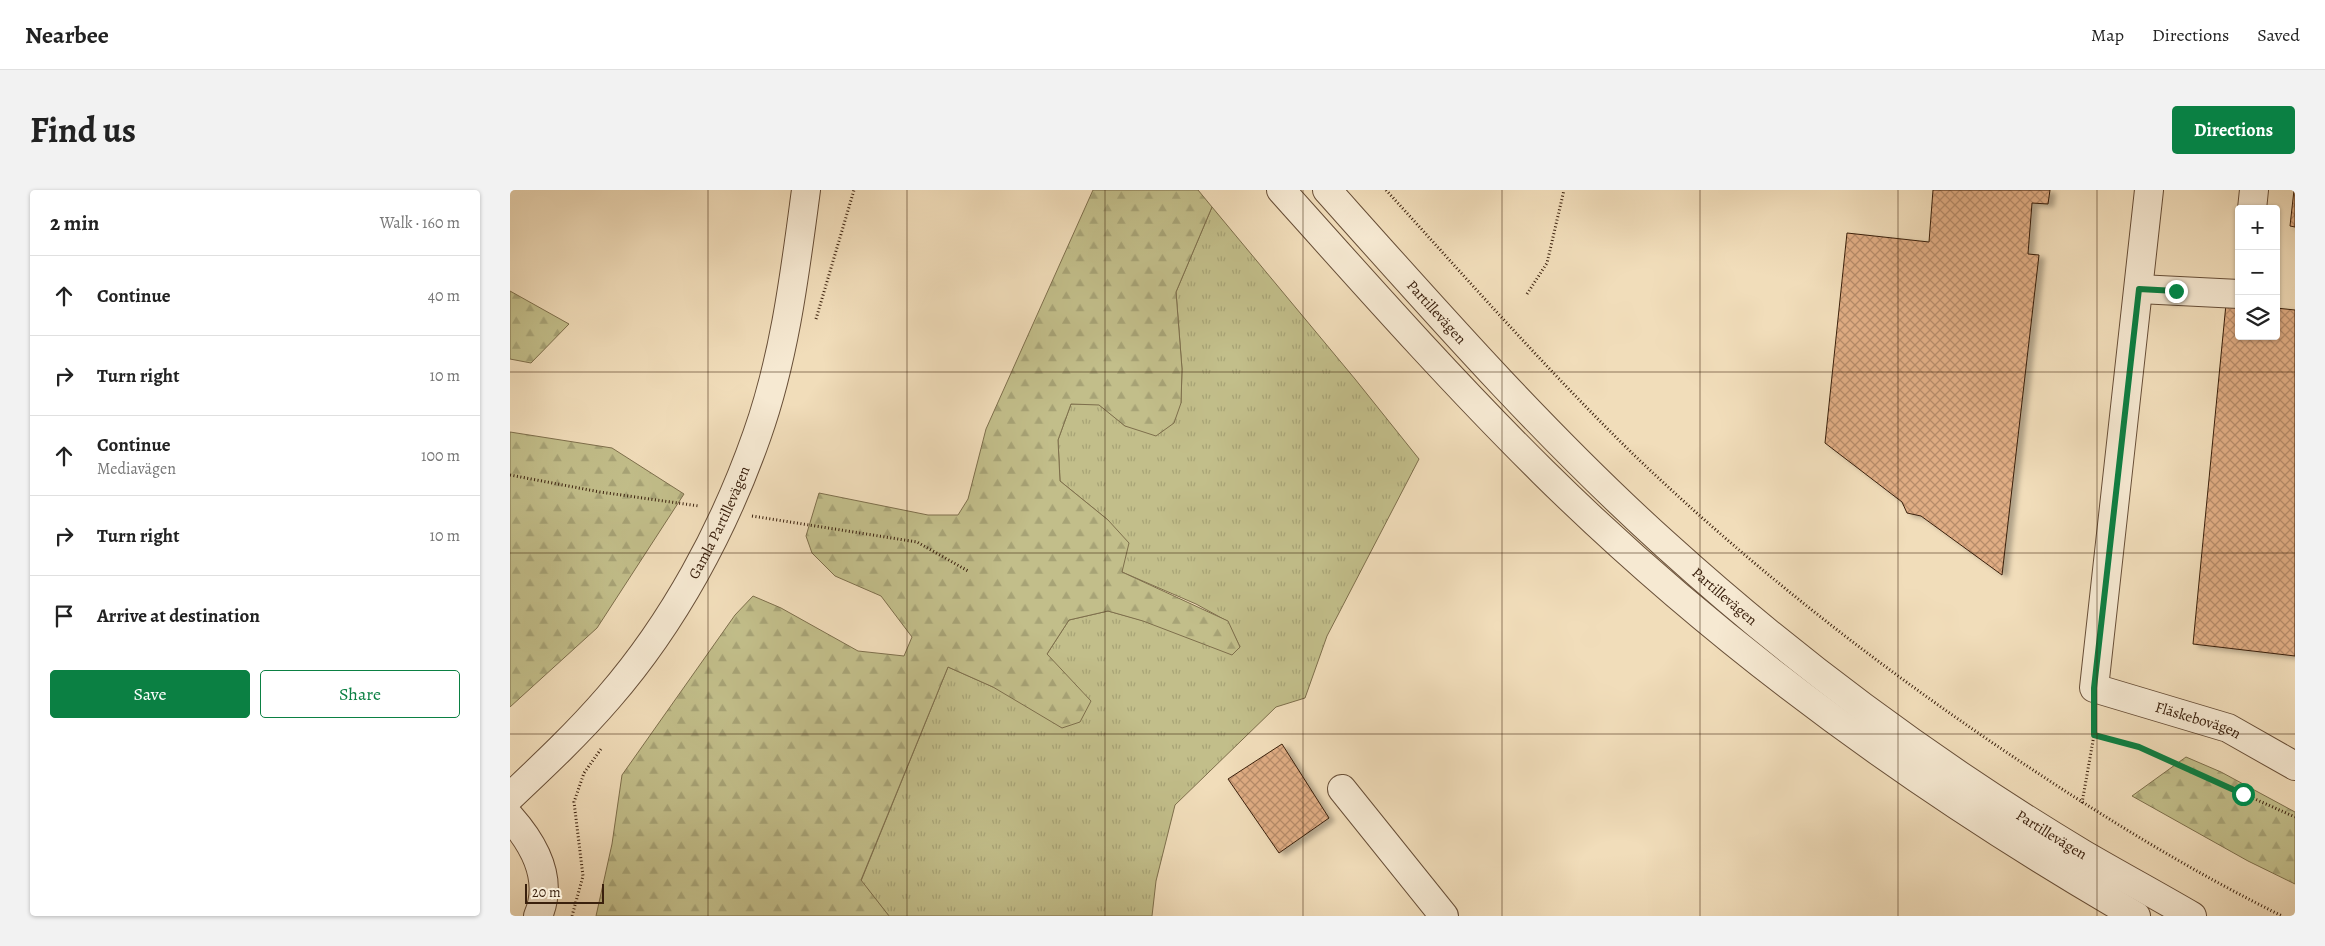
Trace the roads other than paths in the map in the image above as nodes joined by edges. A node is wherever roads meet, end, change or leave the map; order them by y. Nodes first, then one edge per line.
1 (806, 190) edge
2 (1281, 190) edge
3 (1327, 190) edge
4 (2149, 190) edge
5 (2254, 190) edge
6 (2252, 205) edge
7 (2139, 289) junction
8 (2235, 294) edge
9 (2295, 766) edge
10 (1342, 789) dead end
11 (510, 796) edge
12 (510, 816) edge
13 (538, 916) edge
14 (1444, 916) edge
15 (2136, 916) edge
16 (2192, 916) edge

1 - 11 street, Gamla Partillevägen
2 - 15 street, Partillevägen
3 - 16 street, Partillevägen
4 - 7 street
5 - 6 street
7 - 8 street
7 - 9 street, Fläskebovägen
10 - 14 street
12 - 13 street

